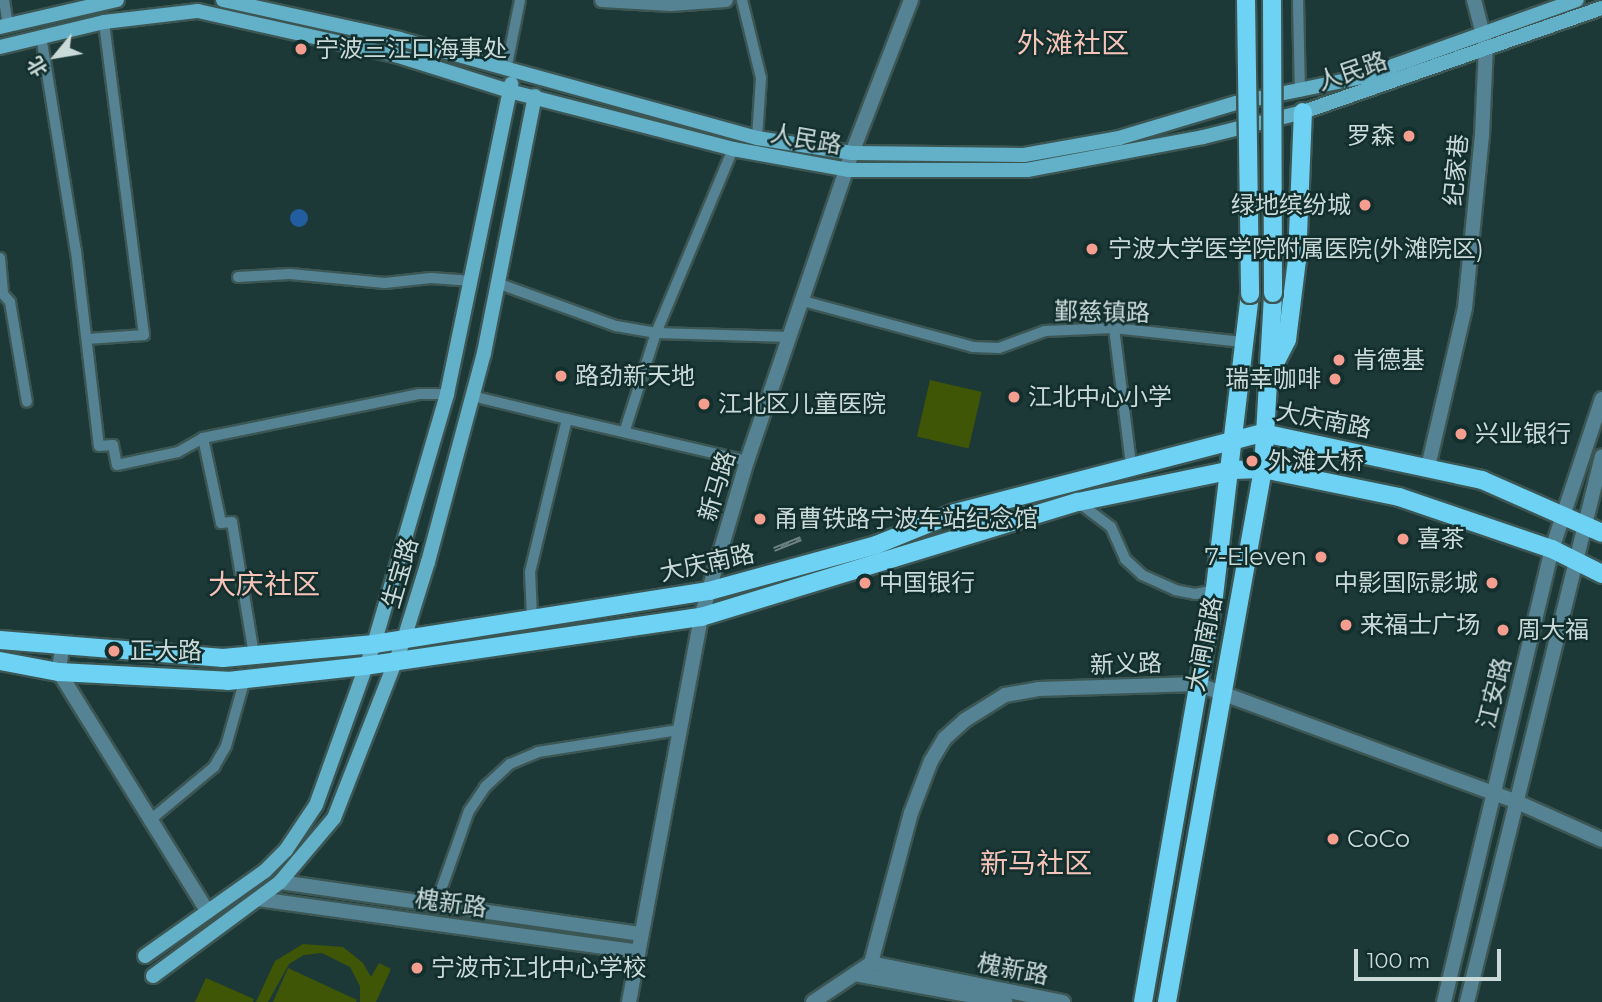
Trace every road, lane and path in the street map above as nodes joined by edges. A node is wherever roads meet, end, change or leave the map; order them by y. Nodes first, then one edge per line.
1 (4, 0) edge
2 (117, 0) edge
3 (223, 0) edge
4 (520, 0) edge
5 (602, 0) edge
6 (726, 0) edge
7 (742, 0) edge
8 (911, 0) edge
9 (1238, 0) edge
10 (1246, 0) edge
11 (1272, 0) edge
12 (1297, 0) edge
13 (1474, 0) edge
14 (1577, 0) edge
15 (1602, 8) edge
16 (104, 22) junction
17 (4, 26) edge
18 (41, 36) junction
19 (1485, 39) junction
20 (0, 47) edge
21 (510, 71) junction
22 (509, 91) junction
23 (1300, 92) junction
24 (535, 96) junction
25 (1243, 102) junction
26 (1303, 112) junction
27 (1240, 128) junction
28 (757, 138) junction
29 (733, 149) junction
30 (852, 153) junction
31 (848, 170) junction
32 (0, 258) edge
33 (238, 277) dead end
34 (472, 281) junction
35 (496, 283) junction
36 (803, 301) junction
37 (1114, 328) junction
38 (656, 333) junction
39 (790, 337) junction
40 (87, 339) junction
41 (1242, 342) junction
42 (1242, 376) junction
43 (1267, 380) junction
44 (447, 394) junction
45 (472, 396) junction
46 (1602, 399) edge
47 (27, 402) dead end
48 (567, 419) junction
49 (625, 430) junction
50 (1263, 433) junction
51 (203, 438) junction
52 (1232, 438) junction
53 (1602, 456) edge
54 (747, 461) junction
55 (1131, 465) junction
56 (1428, 467) junction
57 (1263, 469) junction
58 (1232, 470) junction
59 (1078, 502) junction
60 (1564, 513) junction
61 (1585, 525) junction
62 (1602, 533) edge
63 (1552, 550) junction
64 (1574, 560) junction
65 (1602, 574) edge
66 (1215, 590) junction
67 (709, 591) junction
68 (532, 617) junction
69 (701, 617) junction
70 (404, 639) junction
71 (0, 640) edge
72 (374, 644) junction
73 (62, 647) junction
74 (254, 655) junction
75 (396, 660) junction
76 (0, 661) edge
77 (364, 666) junction
78 (59, 672) junction
79 (245, 679) junction
80 (1197, 684) junction
81 (1220, 693) junction
82 (678, 730) junction
83 (1493, 793) junction
84 (1515, 801) junction
85 (149, 821) junction
86 (1602, 840) edge
87 (280, 882) junction
88 (258, 899) junction
89 (436, 904) junction
90 (208, 912) junction
91 (641, 934) junction
92 (638, 952) junction
93 (145, 956) dead end
94 (871, 963) junction
95 (855, 974) junction
96 (153, 976) dead end
97 (629, 1002) edge
98 (813, 1002) edge
99 (1005, 1002) edge
100 (1063, 1002) edge
101 (1143, 1002) edge
102 (1167, 1002) edge
103 (1444, 1002) edge
104 (1466, 1002) edge

1 - 17 street
2 - 17 main road
3 - 21 main road, 人民路
4 - 21 street
5 - 6 street
7 - 28 street
8 - 30 street, 新马路
9 - 25 street
10 - 42 main road, 大闸南路, bridge
11 - 43 main road, 大闸南路, bridge
12 - 23 street
13 - 19 street, 纪家巷
14 - 19 main road, 人民路
15 - 19 main road, 人民路
16 - 18 main road, 人民路
16 - 22 main road, 人民路
16 - 40 street
18 - 20 main road, 人民路
18 - 40 street
19 - 23 main road, 人民路
19 - 26 main road, 人民路
19 - 56 street, 纪家巷
21 - 22 main road, 生宝路
21 - 28 main road, 人民路
22 - 24 main road, 人民路
22 - 34 main road, 生宝路
23 - 25 main road, 人民路
24 - 29 main road, 人民路
24 - 35 main road, 生宝路
25 - 30 main road, 人民路
26 - 27 main road, 人民路
26 - 43 main road
27 - 31 main road, 人民路
27 - 41 main road
28 - 30 main road, 人民路
29 - 31 main road, 人民路
29 - 38 street
30 - 31 street, 新马路
31 - 36 street, 新马路
32 - 47 street
33 - 34 street
34 - 44 main road, 生宝路
35 - 38 street
35 - 45 main road, 生宝路
36 - 37 street, 鄞慈镇路
36 - 39 street, 新马路
37 - 41 street, 鄞慈镇路
37 - 55 street
38 - 39 street
38 - 49 street
39 - 54 street, 新马路
40 - 51 street
41 - 42 main road
42 - 52 main road, 大闸南路
43 - 50 main road, 大闸南路
44 - 51 street
44 - 72 main road, 生宝路
45 - 48 street
45 - 70 main road, 生宝路
46 - 60 street, 江安路
48 - 49 street
48 - 68 street
49 - 54 street
50 - 52 main road, 大庆南路
50 - 56 main road, 大庆南路
50 - 57 main road, 大闸南路
51 - 74 street
52 - 55 main road, 大庆南路
52 - 58 main road, 大闸南路
53 - 61 street, 江安路
54 - 67 street, 新马路
55 - 67 main road, 大庆南路
56 - 60 main road, 大庆南路
57 - 58 main road, 大庆南路
57 - 63 main road, 大庆南路
57 - 81 main road, 大闸南路
58 - 59 main road, 大庆南路
58 - 66 main road, 大闸南路
59 - 66 street
59 - 69 main road, 大庆南路
60 - 61 main road, 大庆南路
60 - 63 street, 江安路
61 - 62 main road, 大庆南路
61 - 64 street, 江安路
63 - 64 main road, 大庆南路
63 - 83 street, 江安路
64 - 65 main road, 大庆南路
64 - 84 street, 江安路
66 - 80 main road, 大闸南路
67 - 68 main road, 大庆南路
67 - 69 street, 新马路
68 - 70 main road, 大庆南路
69 - 75 main road, 大庆南路
69 - 82 street, 新马路
70 - 72 main road, 大庆南路
70 - 75 main road, 生宝路
71 - 73 main road, 大庆南路
72 - 74 main road, 大庆南路
72 - 77 main road, 生宝路
73 - 74 main road, 大庆南路
73 - 78 street
75 - 77 main road, 大庆南路
75 - 87 main road, 生宝路
76 - 78 main road, 大庆南路
77 - 79 main road, 大庆南路
77 - 90 main road, 生宝路
78 - 79 main road, 大庆南路
78 - 85 street
79 - 85 street
80 - 81 street, 新义路
80 - 94 street, 新义路
80 - 101 main road, 大闸南路
81 - 83 street, 新义路
81 - 102 main road, 大闸南路
82 - 89 street
82 - 91 street, 新马路
83 - 84 street, 新义路
83 - 103 street, 江安路
84 - 86 street, 新义路
84 - 104 street, 江安路
85 - 90 street
87 - 88 main road, 生宝路
87 - 89 street, 槐新路
88 - 92 street, 槐新路
88 - 96 main road, 生宝路
89 - 91 street, 槐新路
90 - 93 main road, 生宝路
91 - 92 street, 新马路
92 - 97 street, 新马路
94 - 95 street
94 - 100 street, 槐新路
95 - 98 street
95 - 99 street, 槐新路

